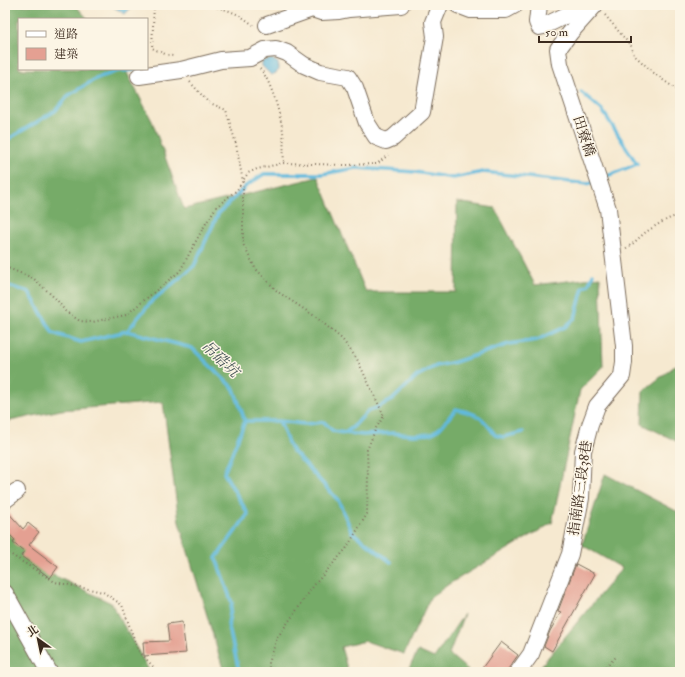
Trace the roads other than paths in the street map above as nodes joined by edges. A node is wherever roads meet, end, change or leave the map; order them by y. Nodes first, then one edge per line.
1 (401, 5) edge
2 (440, 5) edge
3 (458, 5) edge
4 (515, 5) edge
5 (539, 5) edge
6 (596, 8) edge
7 (261, 26) road end
8 (139, 76) dead end
9 (608, 209) joint
10 (5, 593) edge
11 (50, 672) edge
12 (518, 672) edge

1 - 7 street
2 - 8 street
3 - 4 street
5 - 6 street
6 - 9 street, 田寮橋
9 - 12 street, 指南路三段38巷
10 - 11 street

